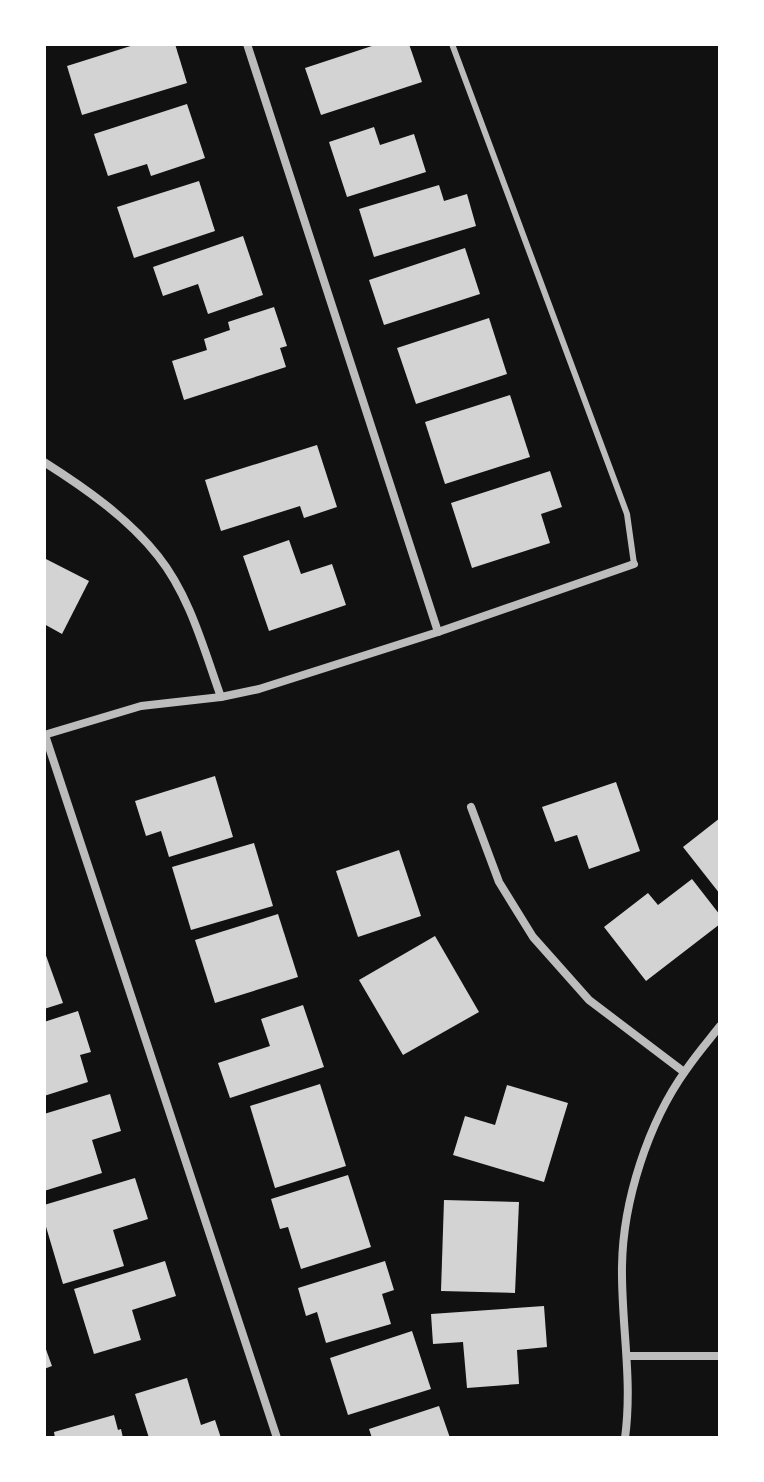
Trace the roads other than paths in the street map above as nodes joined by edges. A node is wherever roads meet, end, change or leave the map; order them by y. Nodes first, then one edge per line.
1 (247, 44) edge
2 (452, 44) edge
3 (44, 462) edge
4 (634, 564) joint
5 (438, 632) junction
6 (221, 697) junction
7 (44, 735) edge
8 (471, 807) dead end
9 (720, 1026) edge
10 (684, 1072) junction
11 (629, 1356) junction
12 (720, 1356) edge
13 (277, 1438) edge
14 (625, 1438) edge

1 - 5 street
2 - 4 lane
3 - 6 street
4 - 5 street
5 - 6 street
6 - 7 street
7 - 13 street
8 - 10 street
9 - 10 street
10 - 11 street
11 - 12 street
11 - 14 street

